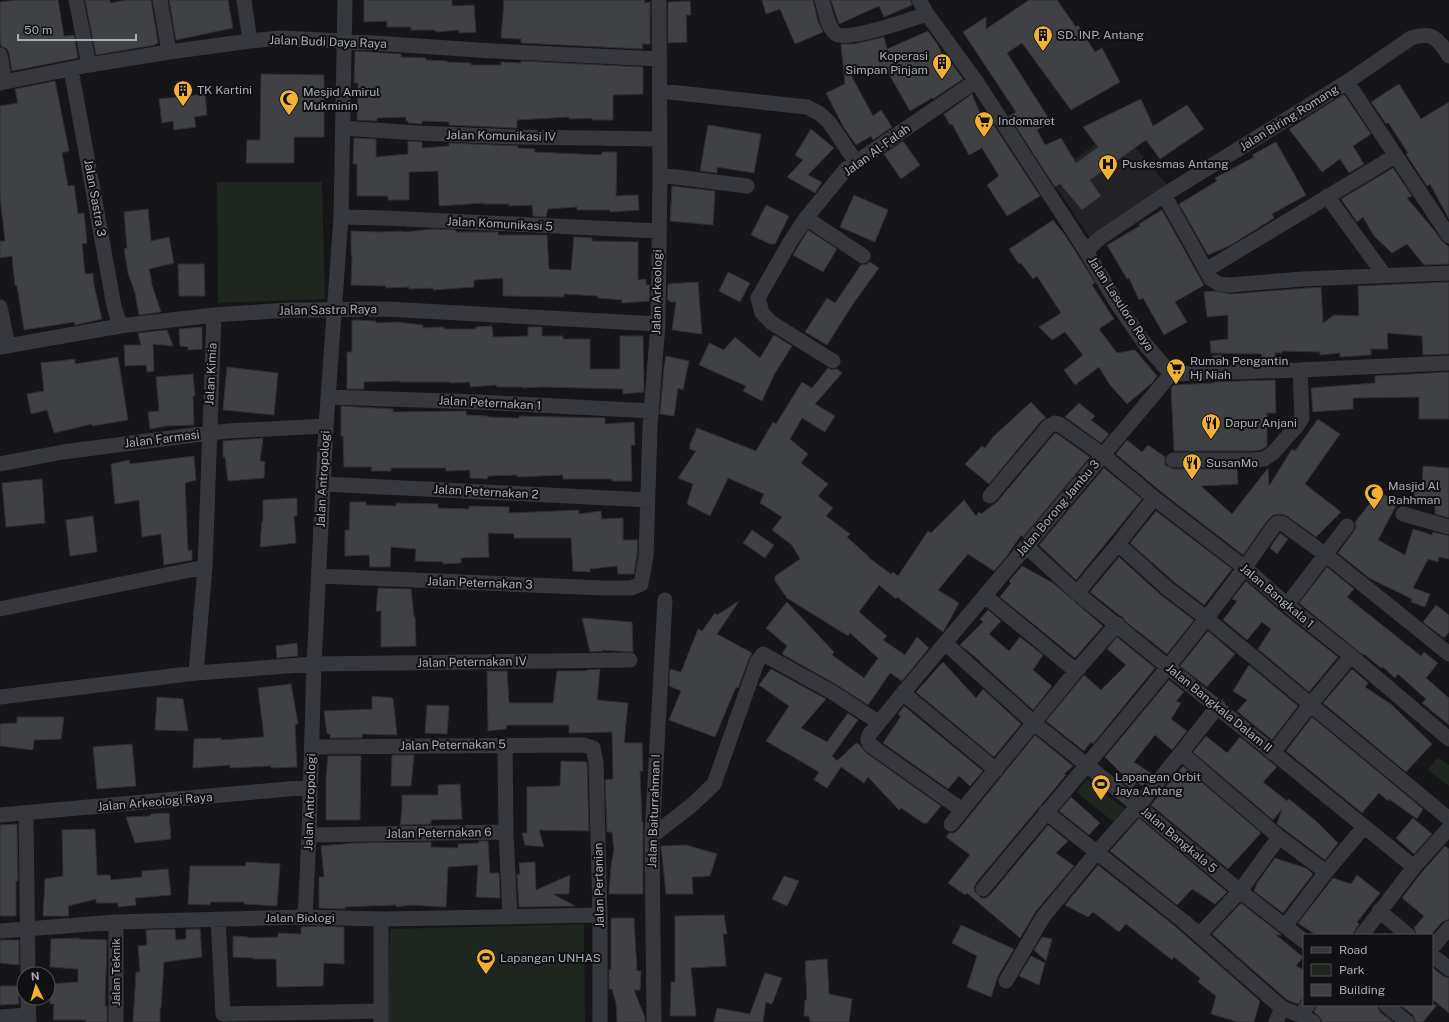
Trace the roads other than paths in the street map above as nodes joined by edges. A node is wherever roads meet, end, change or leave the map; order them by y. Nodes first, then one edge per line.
1 (76, 0) edge
2 (160, 0) edge
3 (244, 0) edge
4 (345, 0) edge
5 (659, 0) edge
6 (822, 0) edge
7 (919, 0) edge
8 (927, 14) junction
9 (250, 41) junction
10 (344, 41) junction
11 (169, 52) junction
12 (0, 55) edge
13 (1449, 56) edge
14 (660, 59) junction
15 (89, 65) junction
16 (71, 69) junction
17 (976, 81) junction
18 (1347, 82) junction
19 (2, 83) edge
20 (660, 91) junction
21 (343, 128) junction
22 (660, 139) junction
23 (1395, 156) junction
24 (856, 162) junction
25 (660, 175) junction
26 (747, 186) dead end
27 (1164, 195) junction
28 (1327, 196) junction
29 (341, 217) junction
30 (806, 218) junction
31 (658, 231) junction
32 (1449, 236) edge
33 (1086, 251) junction
34 (863, 256) dead end
35 (1206, 270) junction
36 (1449, 273) edge
37 (1385, 276) junction
38 (0, 307) edge
39 (335, 310) junction
40 (214, 315) junction
41 (658, 324) junction
42 (120, 326) junction
43 (4, 347) edge
44 (833, 361) dead end
45 (1449, 363) edge
46 (1300, 370) junction
47 (1172, 374) junction
48 (328, 397) junction
49 (652, 411) junction
50 (326, 426) junction
51 (209, 433) junction
52 (1103, 454) junction
53 (1173, 460) dead end
54 (0, 464) edge
55 (323, 484) junction
56 (990, 496) dead end
57 (1154, 498) junction
58 (648, 500) junction
59 (1403, 514) dead end
60 (1347, 526) dead end
61 (1449, 526) edge
62 (1118, 544) junction
63 (1026, 546) junction
64 (1326, 555) junction
65 (205, 567) junction
66 (1245, 568) junction
67 (319, 576) junction
68 (641, 584) joint
69 (1077, 593) junction
70 (985, 596) junction
71 (665, 600) dead end
72 (1287, 605) junction
73 (0, 609) edge
74 (1206, 618) junction
75 (1117, 624) junction
76 (945, 643) junction
77 (1449, 654) edge
78 (1351, 656) junction
79 (630, 660) dead end
80 (314, 664) junction
81 (1169, 667) junction
82 (1076, 671) junction
83 (196, 673) junction
84 (903, 694) junction
85 (0, 697) edge
86 (1310, 705) junction
87 (1218, 706) junction
88 (878, 722) junction
89 (1034, 723) junction
90 (1449, 739) edge
91 (505, 745) junction
92 (312, 747) junction
93 (593, 748) joint
94 (1274, 753) junction
95 (1181, 754) junction
96 (1086, 764) junction
97 (996, 770) junction
98 (310, 787) junction
99 (1138, 806) junction
100 (962, 810) junction
101 (1046, 812) junction
102 (26, 813) junction
103 (0, 815) edge
104 (1449, 818) edge
105 (951, 824) dead end
106 (1364, 827) junction
107 (1449, 828) edge
108 (506, 832) junction
109 (309, 835) junction
110 (652, 836) junction
111 (1279, 837) junction
112 (1096, 853) junction
113 (1414, 867) junction
114 (1326, 872) junction
115 (983, 889) dead end
116 (1240, 891) junction
117 (1380, 911) junction
118 (600, 915) junction
119 (304, 917) junction
120 (510, 917) junction
121 (218, 919) junction
122 (381, 919) junction
123 (116, 922) junction
124 (1285, 926) junction
125 (28, 928) junction
126 (1449, 928) edge
127 (0, 931) edge
128 (1363, 934) edge
129 (1407, 934) edge
130 (1199, 935) junction
131 (1303, 940) edge
132 (1433, 947) edge
133 (1433, 956) edge
134 (28, 966) edge
135 (1449, 969) edge
136 (1006, 981) dead end
137 (28, 1006) edge
138 (1387, 1006) edge
139 (1282, 1008) junction
140 (1307, 1014) edge
141 (0, 1017) edge
142 (306, 1017) edge
143 (381, 1017) edge
144 (28, 1018) edge
145 (116, 1022) edge
146 (600, 1022) edge
147 (654, 1022) edge
148 (1276, 1022) edge
149 (1407, 1022) edge

1 - 15 street
2 - 11 street
3 - 9 street
4 - 10 street, Jalan Antropologi
5 - 14 street, Jalan Arkeologi
6 - 8 street
7 - 8 street, Jalan Lasuloro Raya
8 - 17 street, Jalan Lasuloro Raya
9 - 10 street, Jalan Budi Daya Raya
9 - 11 street, Jalan Budi Daya Raya
10 - 14 street, Jalan Budi Daya Raya
10 - 21 street, Jalan Antropologi
11 - 15 street, Jalan Budi Daya Raya
12 - 19 street
13 - 18 street, Jalan Biring Romang
14 - 20 street, Jalan Arkeologi
15 - 16 street, Jalan Budi Daya Raya
16 - 19 street, Jalan Budi Daya Raya
16 - 42 street, Jalan Sastra 3
17 - 24 street, Jalan Al-Falah
17 - 33 street, Jalan Lasuloro Raya
18 - 23 street
18 - 27 street, Jalan Biring Romang
20 - 22 street, Jalan Arkeologi
20 - 24 street
21 - 22 street, Jalan Komunikasi IV
21 - 29 street, Jalan Antropologi
22 - 25 street, Jalan Arkeologi
23 - 28 street
23 - 32 street
24 - 30 street, Jalan Al-Falah
25 - 26 street
25 - 31 street, Jalan Arkeologi
27 - 33 street, Jalan Biring Romang
27 - 35 street
28 - 35 street
28 - 37 street
29 - 31 street, Jalan Komunikasi 5
29 - 39 street, Jalan Antropologi
30 - 34 street
30 - 44 street, Jalan Al-Falah
31 - 41 street, Jalan Arkeologi
33 - 47 street, Jalan Lasuloro Raya
35 - 37 street
36 - 37 street
38 - 43 street
39 - 40 street, Jalan Sastra Raya
39 - 41 street, Jalan Sastra Raya
39 - 48 street, Jalan Antropologi
40 - 42 street, Jalan Sastra Raya
40 - 51 street, Jalan Kimia
41 - 49 street, Jalan Arkeologi
42 - 43 street, Jalan Sastra Raya
45 - 46 street
46 - 47 street
46 - 53 street
47 - 52 street, Jalan Borong Jambu 3
48 - 49 street, Jalan Peternakan 1
48 - 50 street, Jalan Antropologi
49 - 58 street, Jalan Arkeologi
50 - 51 street, Jalan Farmasi
50 - 55 street, Jalan Antropologi
51 - 54 street, Jalan Farmasi
51 - 65 street, Jalan Kimia
52 - 56 street, Jalan Bangkala 1
52 - 57 street, Jalan Bangkala 1
52 - 63 street, Jalan Borong Jambu 3
55 - 58 street, Jalan Peternakan 2
55 - 67 street, Jalan Antropologi
57 - 62 street
57 - 66 street, Jalan Bangkala 1
58 - 68 street, Jalan Arkeologi
59 - 61 street
60 - 64 street
62 - 69 street
62 - 74 street
63 - 69 street, Jalan Bangkala Dalam II
63 - 70 street, Jalan Borong Jambu 3
64 - 66 street
64 - 72 street
64 - 77 street
65 - 73 street
65 - 83 street, Jalan Kimia
66 - 72 street, Jalan Bangkala 1
66 - 74 street
67 - 68 street, Jalan Peternakan 3
67 - 80 street, Jalan Antropologi
69 - 75 street, Jalan Bangkala Dalam II
70 - 76 street, Jalan Borong Jambu 3
70 - 82 street
71 - 110 street, Jalan Baiturrahman I
72 - 78 street, Jalan Bangkala 1
74 - 81 street
74 - 86 street
75 - 81 street, Jalan Bangkala Dalam II
75 - 82 street
76 - 84 street, Jalan Borong Jambu 3
76 - 89 street, Jalan Bangkala 5
78 - 86 street
78 - 90 street, Jalan Bangkala 1
79 - 80 street, Jalan Peternakan IV
80 - 83 street, Jalan Peternakan IV
80 - 92 street, Jalan Antropologi
81 - 87 street, Jalan Bangkala Dalam II
81 - 96 street
82 - 89 street
83 - 85 street, Jalan Peternakan IV
84 - 88 street, Jalan Borong Jambu 3
84 - 97 street
86 - 94 street
86 - 104 street
87 - 94 street, Jalan Bangkala Dalam II
87 - 95 street
88 - 100 street, Jalan Borong Jambu 3
88 - 110 street
89 - 96 street, Jalan Bangkala 5
89 - 97 street
91 - 92 street, Jalan Peternakan 5
91 - 93 street, Jalan Peternakan 5
91 - 108 street, Jalan Peternakan 6
92 - 98 street, Jalan Antropologi
93 - 118 street, Jalan Pertanian
94 - 106 street, Jalan Bangkala Dalam II
95 - 99 street
95 - 111 street
96 - 99 street, Jalan Bangkala 5
96 - 101 street
97 - 100 street
98 - 102 street, Jalan Arkeologi Raya
98 - 109 street, Jalan Antropologi
99 - 112 street
99 - 116 street, Jalan Bangkala 5
100 - 105 street
101 - 112 street
101 - 115 street
102 - 103 street, Jalan Arkeologi Raya
102 - 125 street
106 - 113 street, Jalan Bangkala Dalam II
106 - 114 street
107 - 113 street
108 - 109 street, Jalan Peternakan 6
108 - 120 street
109 - 119 street, Jalan Antropologi
110 - 147 street, Jalan Baiturrahman I
111 - 114 street
111 - 116 street
112 - 130 street
112 - 136 street
113 - 117 street
114 - 124 street
116 - 124 street, Jalan Bangkala 5
116 - 130 street
117 - 128 street
117 - 129 street
118 - 120 street, Jalan Biologi
118 - 146 street, Jalan Pertanian
119 - 121 street, Jalan Biologi
119 - 122 street, Jalan Biologi
120 - 122 street, Jalan Biologi
121 - 123 street, Jalan Biologi
121 - 142 street
122 - 143 street
123 - 125 street, Jalan Biologi
123 - 145 street, Jalan Teknik
124 - 131 street, Jalan Bangkala 5
125 - 127 street, Jalan Biologi
125 - 134 street
126 - 132 street
130 - 139 street
133 - 135 street
137 - 144 street
138 - 149 street
139 - 140 street
139 - 148 street
141 - 144 street
142 - 143 street

